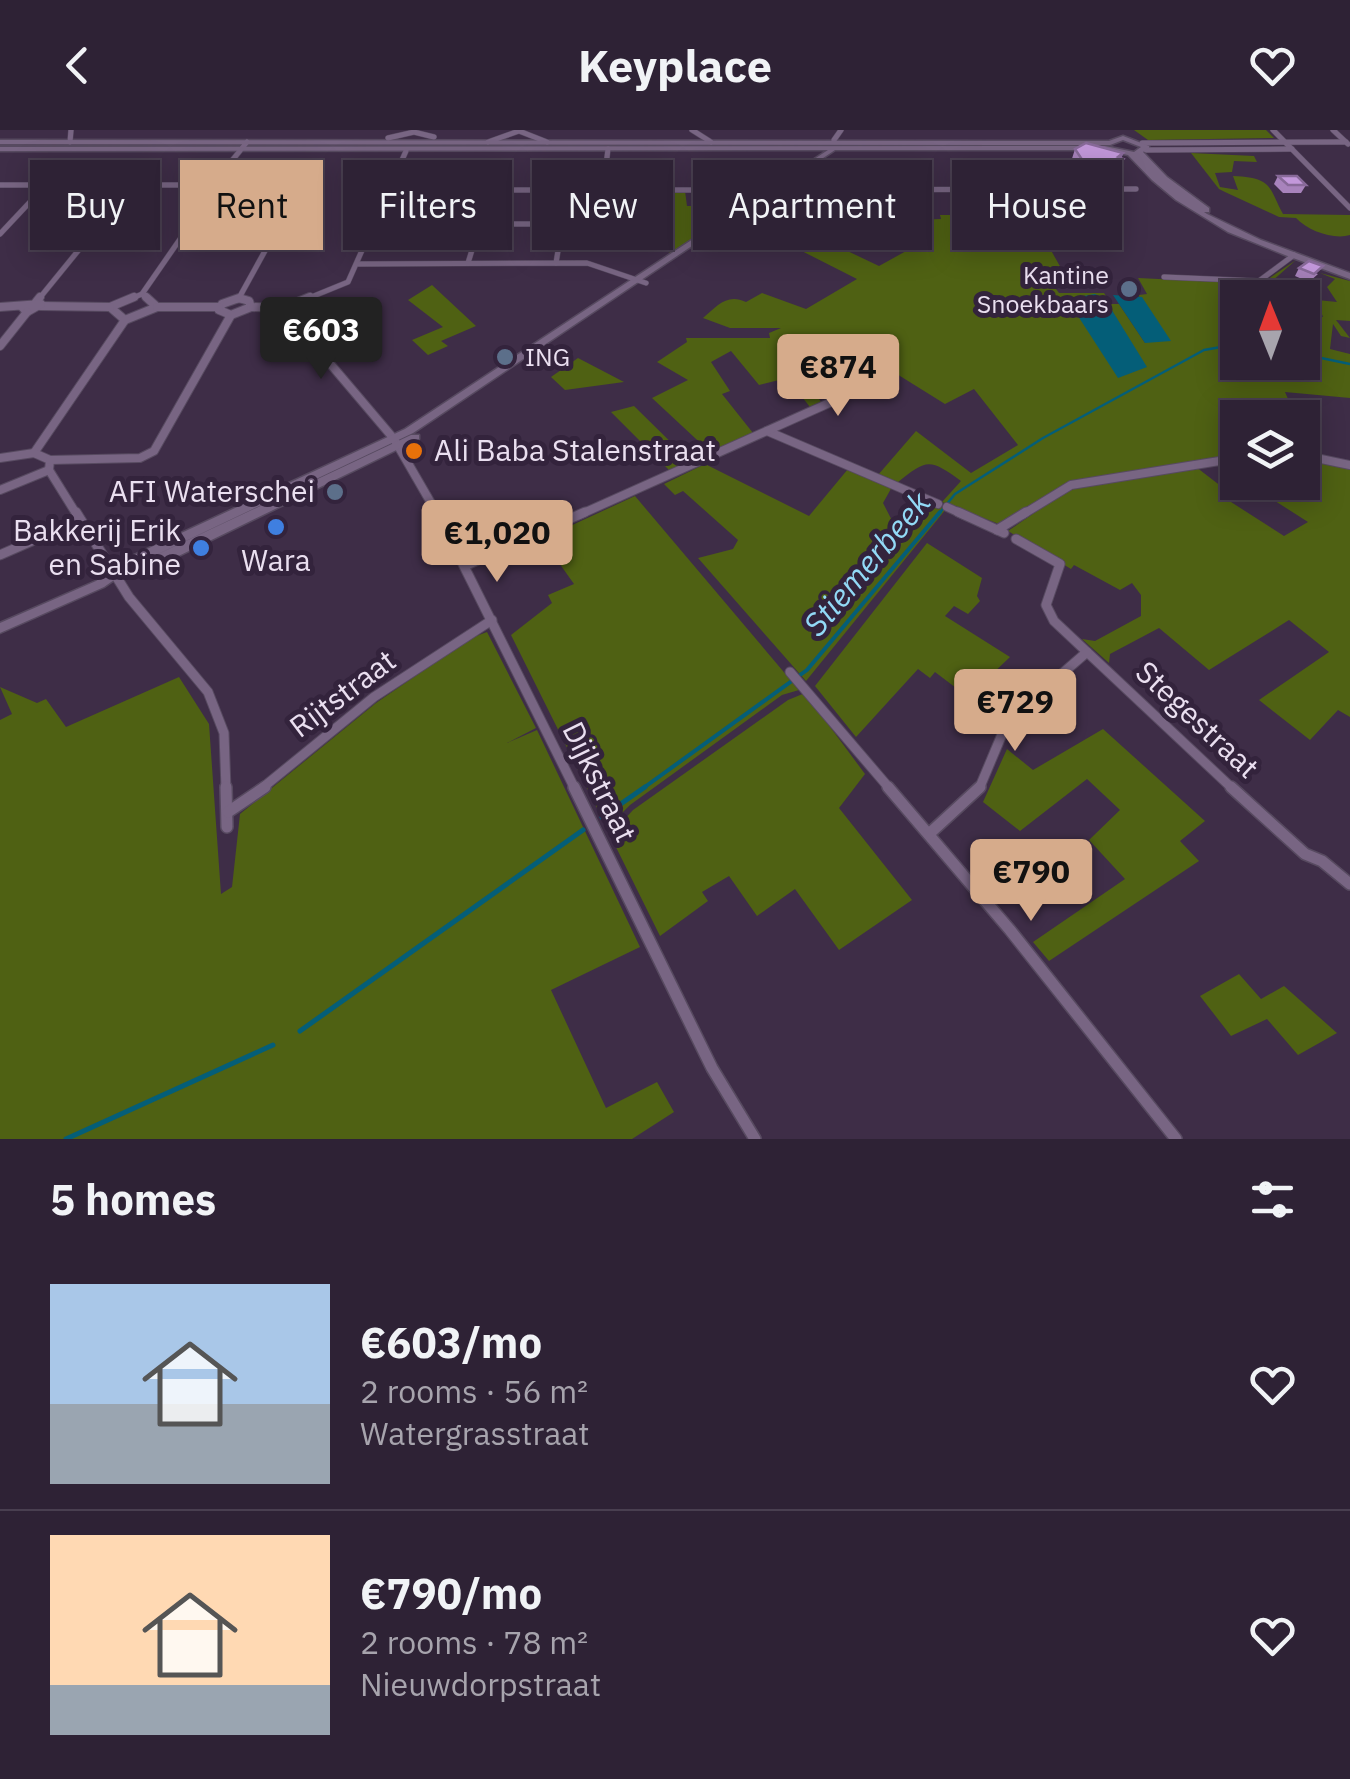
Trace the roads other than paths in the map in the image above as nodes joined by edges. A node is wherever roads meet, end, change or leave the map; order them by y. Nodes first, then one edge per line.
1 (71, 130) edge
2 (520, 130) edge
3 (692, 130) edge
4 (841, 130) edge
5 (1127, 130) edge
6 (1273, 130) edge
7 (1333, 130) edge
8 (414, 134) edge
9 (434, 137) dead end
10 (1114, 140) edge
11 (70, 142) junction
12 (488, 142) junction
13 (546, 142) junction
14 (711, 142) junction
15 (1285, 142) junction
16 (393, 143) junction
17 (840, 144) junction
18 (1348, 144) edge
19 (244, 145) junction
20 (0, 146) edge
21 (420, 146) junction
22 (1140, 146) junction
23 (823, 148) junction
24 (608, 150) junction
25 (1292, 150) junction
26 (406, 152) junction
27 (1130, 154) junction
28 (234, 160) edge
29 (403, 160) edge
30 (607, 160) edge
31 (820, 160) edge
32 (0, 185) edge
33 (30, 185) edge
34 (932, 189) edge
35 (1136, 189) dead end
36 (30, 202) edge
37 (1350, 208) edge
38 (0, 234) edge
39 (180, 240) edge
40 (693, 245) edge
41 (80, 250) edge
42 (266, 250) edge
43 (364, 250) edge
44 (472, 250) joint
45 (558, 250) edge
46 (1294, 256) junction
47 (468, 263) junction
48 (495, 263) junction
49 (556, 263) junction
50 (358, 264) junction
51 (1350, 269) edge
52 (1350, 276) edge
53 (1164, 277) dead end
54 (641, 282) junction
55 (142, 294) junction
56 (239, 298) junction
57 (38, 304) junction
58 (0, 306) edge
59 (110, 307) junction
60 (157, 307) junction
61 (220, 307) junction
62 (250, 307) junction
63 (283, 308) junction
64 (25, 309) junction
65 (231, 315) junction
66 (125, 320) junction
67 (0, 346) edge
68 (894, 374) dead end
69 (767, 431) junction
70 (395, 444) junction
71 (34, 454) junction
72 (0, 458) edge
73 (1320, 459) edge
74 (1220, 461) edge
75 (49, 465) junction
76 (1350, 465) edge
77 (0, 490) edge
78 (80, 520) junction
79 (1016, 539) dead end
80 (0, 555) edge
81 (467, 566) junction
82 (114, 576) junction
83 (492, 620) junction
84 (0, 628) edge
85 (1087, 652) junction
86 (791, 673) dead end
87 (228, 812) junction
88 (227, 827) dead end
89 (929, 834) junction
90 (1350, 884) edge
91 (755, 1139) edge
92 (1176, 1139) edge

1 - 11 street
2 - 12 street
2 - 13 street
3 - 14 street
4 - 17 street
5 - 22 main road
6 - 15 street
7 - 18 street
8 - 9 street
8 - 16 main road
8 - 21 main road
10 - 17 main road
10 - 22 main road
10 - 27 main road
11 - 19 main road
11 - 20 main road
12 - 13 main road
12 - 21 main road
13 - 14 main road
14 - 23 main road
15 - 18 street
15 - 22 street
15 - 25 street
16 - 19 main road
16 - 26 main road
17 - 23 main road
17 - 23 main road
19 - 20 main road
19 - 28 street
21 - 24 main road
21 - 26 main road
22 - 25 street
22 - 27 main road
22 - 51 main road
23 - 24 main road
23 - 31 main road
24 - 30 street
25 - 37 street
26 - 29 street
27 - 46 main road
32 - 33 street
34 - 35 street
36 - 38 street
39 - 55 street
40 - 54 main road
41 - 57 street
42 - 56 street
43 - 50 street
44 - 47 street
44 - 48 street
45 - 49 street
46 - 52 main road
46 - 53 street
47 - 48 street
47 - 50 street
48 - 49 street
49 - 54 street
50 - 63 street
54 - 70 main road
55 - 59 street
55 - 60 street
56 - 61 street
56 - 62 street
57 - 59 street
57 - 64 street
58 - 64 street
59 - 66 street
60 - 61 street
60 - 66 street
61 - 65 street
62 - 63 street
62 - 65 street
63 - 70 street, Dijkstraat
64 - 67 street
65 - 75 street
66 - 71 street
68 - 69 street
69 - 74 street
69 - 81 street
70 - 81 street, Dijkstraat
70 - 82 main road
71 - 72 street
71 - 75 street
73 - 76 street
75 - 77 street
75 - 78 street
78 - 80 street
78 - 82 street
79 - 85 street, Stegestraat
81 - 83 street, Dijkstraat
82 - 84 main road
82 - 87 street
83 - 87 street, Rijtstraat
83 - 91 street, Dijkstraat
85 - 89 street
85 - 90 street, Stegestraat
86 - 89 street
87 - 88 street
89 - 92 street

